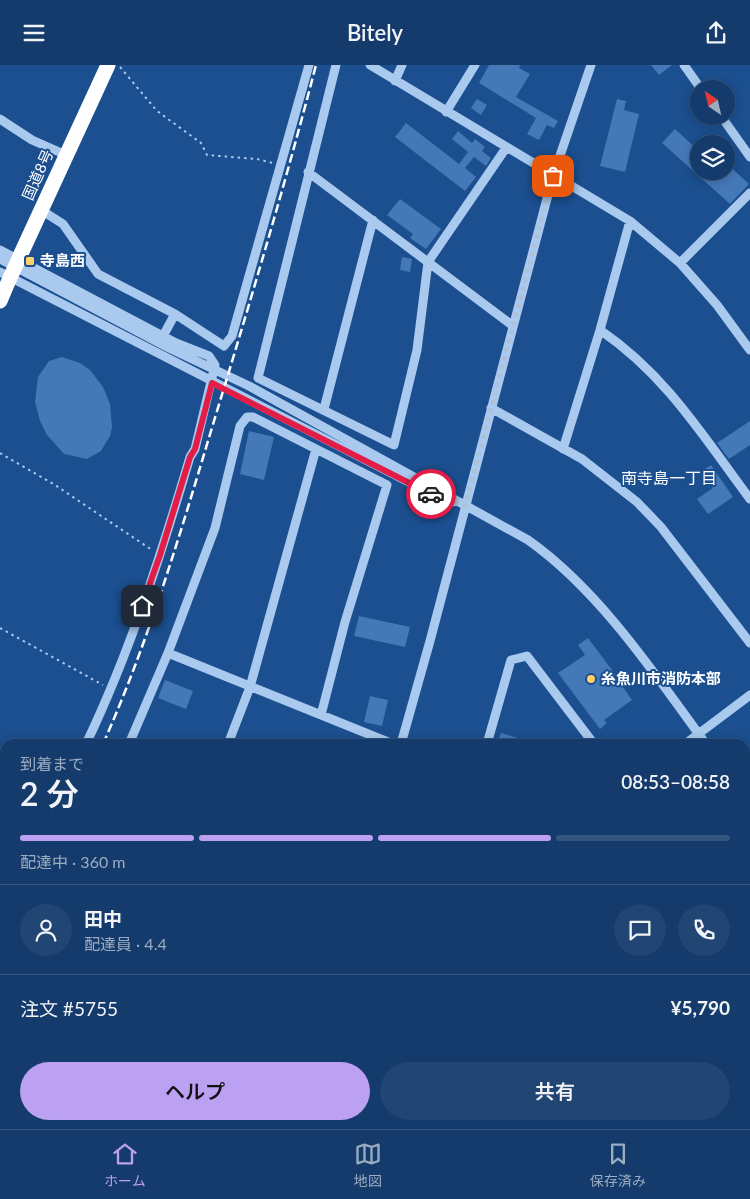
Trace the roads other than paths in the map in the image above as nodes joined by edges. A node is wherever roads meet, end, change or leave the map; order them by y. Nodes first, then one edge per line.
1 (108, 65) edge
2 (309, 65) edge
3 (336, 65) edge
4 (370, 65) edge
5 (402, 65) edge
6 (474, 65) edge
7 (591, 65) edge
8 (684, 65) edge
9 (695, 80) edge
10 (395, 81) junction
11 (446, 112) junction
12 (0, 119) edge
13 (727, 125) edge
14 (506, 148) junction
15 (66, 155) junction
16 (750, 157) edge
17 (308, 172) junction
18 (553, 176) junction
19 (750, 193) edge
20 (41, 210) junction
21 (373, 221) junction
22 (630, 221) junction
23 (0, 250) edge
24 (0, 259) edge
25 (428, 262) junction
26 (680, 263) junction
27 (0, 271) edge
28 (2, 289) edge
29 (175, 314) junction
30 (512, 325) junction
31 (600, 330) junction
32 (163, 336) junction
33 (750, 350) edge
34 (214, 369) junction
35 (211, 385) junction
36 (490, 408) junction
37 (324, 409) junction
38 (316, 449) junction
39 (564, 449) junction
40 (750, 499) edge
41 (465, 506) junction
42 (750, 643) edge
43 (168, 653) junction
44 (250, 687) junction
45 (750, 695) edge
46 (321, 715) junction
47 (699, 733) junction
48 (88, 739) edge
49 (131, 739) edge
50 (230, 739) edge
51 (381, 739) edge
52 (402, 739) edge
53 (488, 739) edge
54 (590, 739) edge
55 (691, 739) edge
56 (703, 739) edge

1 - 15 highway, 国道8号
2 - 29 street
3 - 17 street
4 - 10 street
5 - 10 street
6 - 11 street
7 - 18 street
8 - 9 street
10 - 11 street
11 - 14 street
12 - 15 street
13 - 16 street
14 - 18 street
14 - 25 street
15 - 20 highway, 国道8号
17 - 21 street
17 - 37 street
18 - 22 street
18 - 30 street
19 - 26 street
20 - 28 highway, 国道8号, bridge
20 - 29 street
21 - 25 street
21 - 37 street
22 - 26 street
22 - 31 street
23 - 32 street
24 - 34 street
25 - 30 street
25 - 37 street
26 - 33 street
27 - 35 street
28 - 35 street
29 - 32 street
30 - 36 street
31 - 39 street
31 - 40 street
32 - 34 street
34 - 35 street
34 - 41 street
35 - 41 street
35 - 48 street
36 - 39 street
36 - 41 street
38 - 43 street
38 - 44 street
38 - 46 street
39 - 42 street
41 - 47 street
41 - 52 street
43 - 44 street
43 - 49 street
44 - 46 street
44 - 50 street
45 - 47 street
46 - 51 street
47 - 55 street
47 - 56 street
53 - 54 street

